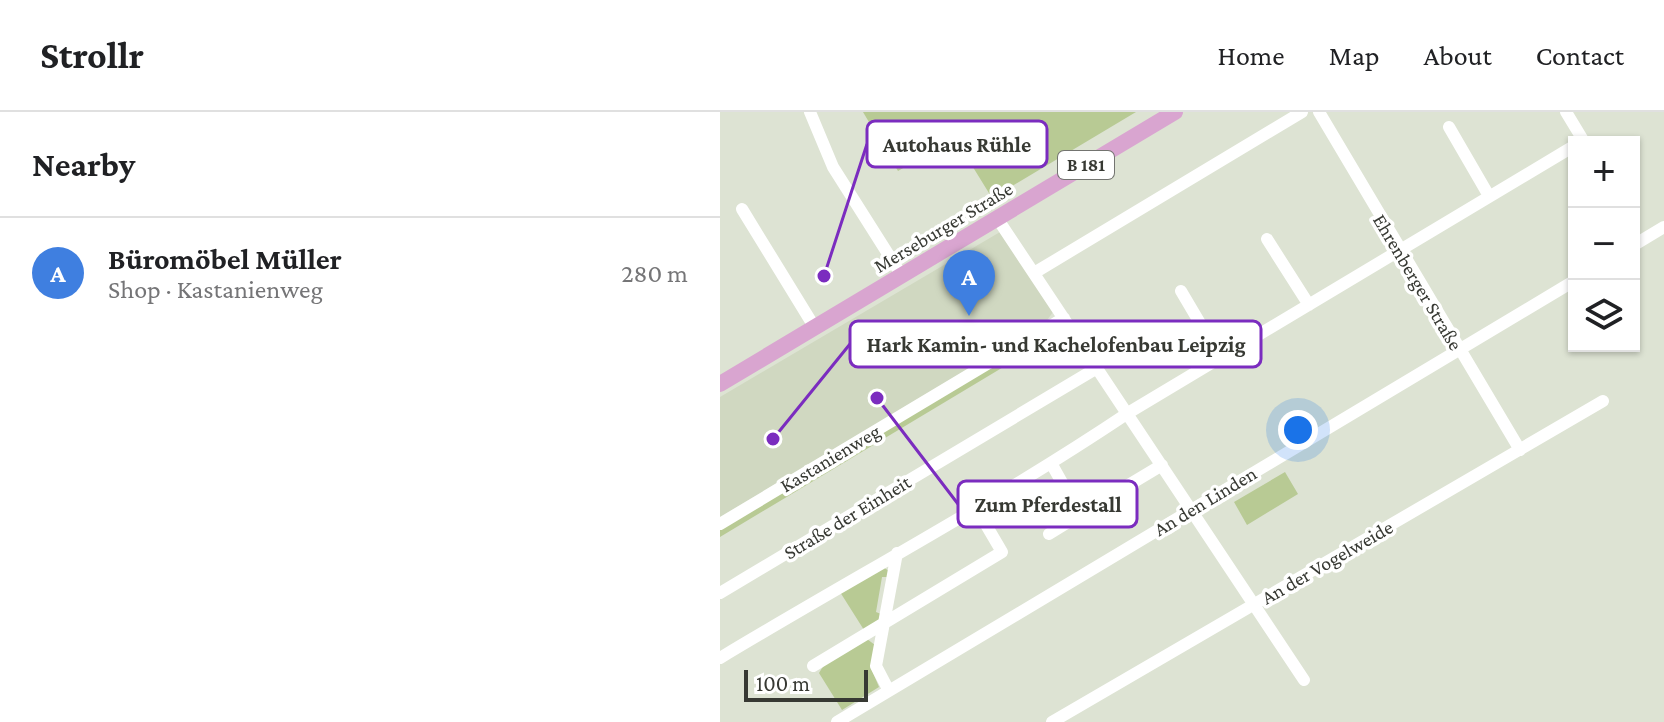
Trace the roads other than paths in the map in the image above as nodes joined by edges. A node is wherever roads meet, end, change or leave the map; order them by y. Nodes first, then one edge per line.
1 (810, 112) edge
2 (1175, 112) edge
3 (1302, 112) edge
4 (1319, 112) edge
5 (1566, 112) edge
6 (1449, 127) dead end
7 (1576, 136) edge
8 (1568, 149) edge
9 (1489, 196) junction
10 (742, 209) dead end
11 (997, 218) junction
12 (1664, 227) edge
13 (1267, 239) dead end
14 (1640, 241) edge
15 (1400, 251) junction
16 (1034, 273) junction
17 (902, 276) junction
18 (1568, 285) edge
19 (1181, 291) dead end
20 (1309, 305) junction
21 (1064, 318) junction
22 (815, 328) junction
23 (1458, 350) junction
24 (1220, 357) junction
25 (1097, 368) junction
26 (720, 384) edge
27 (1603, 401) dead end
28 (1128, 413) junction
29 (1520, 450) junction
30 (1051, 463) junction
31 (1162, 465) junction
32 (1127, 486) dead end
33 (975, 506) junction
34 (1192, 510) junction
35 (720, 524) edge
36 (1049, 534) dead end
37 (897, 553) junction
38 (720, 593) edge
39 (1253, 604) junction
40 (884, 623) junction
41 (720, 658) edge
42 (813, 666) dead end
43 (1304, 680) dead end
44 (889, 691) junction
45 (837, 722) edge
46 (1052, 722) edge

1 - 17 street
2 - 11 main road, Merseburger Straße / B 181
3 - 16 street
4 - 15 street, Ehrenberger Straße
5 - 7 street
6 - 9 street
8 - 9 street
9 - 15 street
10 - 22 street
11 - 16 street
11 - 17 main road, Merseburger Straße / B 181
12 - 14 street
13 - 20 street
15 - 20 street
15 - 23 street, Ehrenberger Straße
16 - 21 street
17 - 22 main road, Merseburger Straße / B 181
18 - 23 street, An den Linden
19 - 24 street
20 - 24 street
21 - 25 street
21 - 35 street, Kastanienweg
22 - 26 main road, Merseburger Straße / B 181
23 - 29 street, Ehrenberger Straße
23 - 34 street, An den Linden
24 - 28 street
25 - 28 street
25 - 38 street, Straße der Einheit
27 - 29 street, An der Vogelweide
28 - 30 street
28 - 31 street
29 - 39 street, An der Vogelweide
30 - 33 street
30 - 36 street
31 - 32 street
31 - 34 street
33 - 37 street
33 - 40 street
34 - 39 street
34 - 44 street, An den Linden
37 - 40 street
37 - 41 street
39 - 43 street
39 - 46 street, An der Vogelweide
40 - 42 street
40 - 44 street
44 - 45 street, An den Linden

